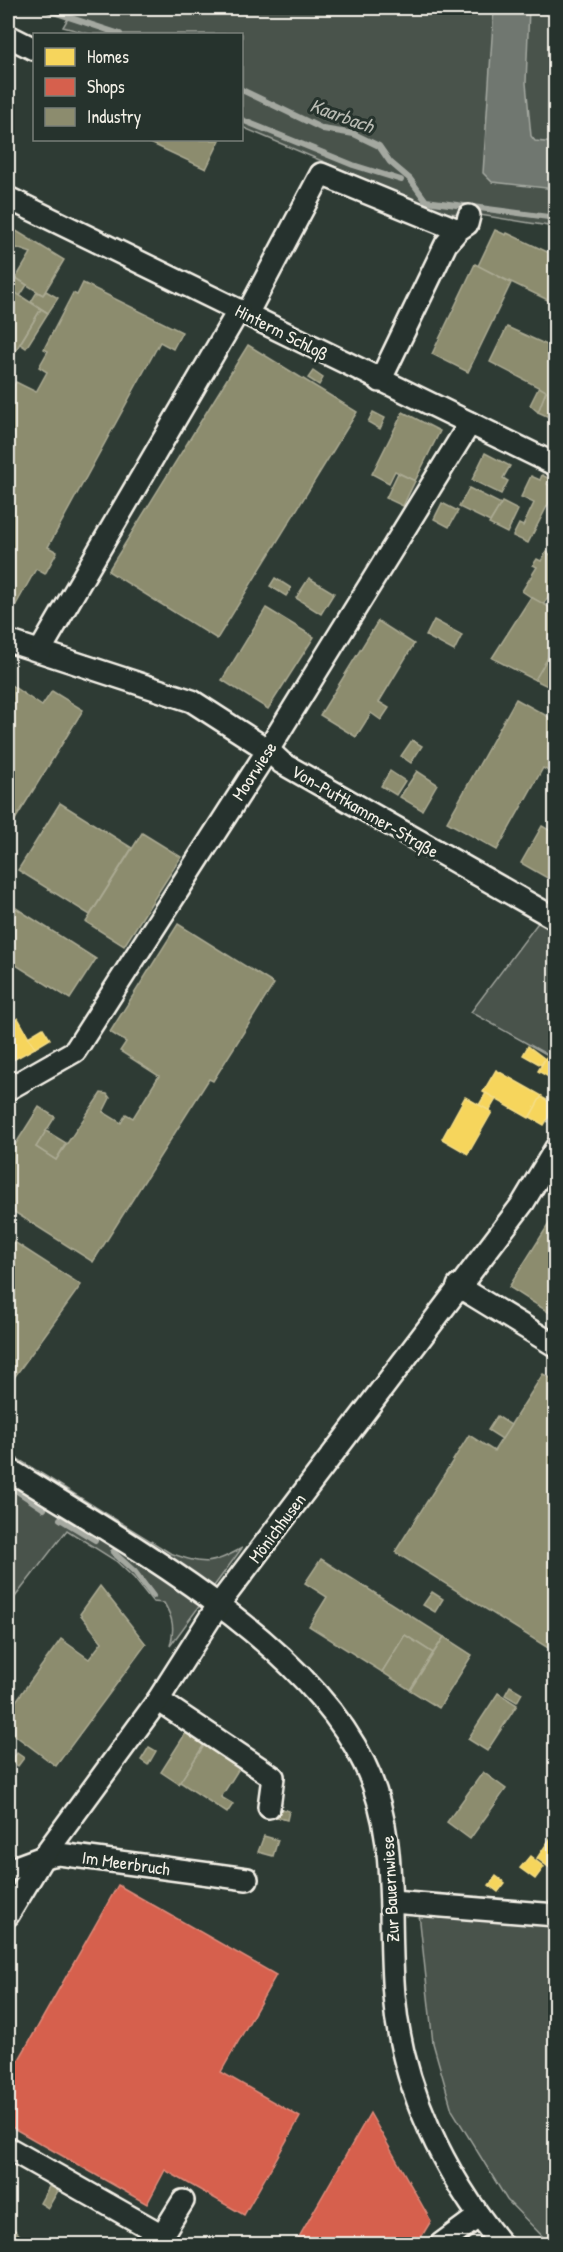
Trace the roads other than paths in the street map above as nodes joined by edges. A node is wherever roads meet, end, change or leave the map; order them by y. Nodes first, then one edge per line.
1 (8, 36) edge
2 (33, 48) edge
3 (8, 198) edge
4 (243, 312) junction
5 (380, 381) junction
6 (470, 423) junction
7 (555, 465) edge
8 (8, 640) edge
9 (40, 651) junction
10 (268, 750) junction
11 (555, 919) edge
12 (8, 1089) edge
13 (555, 1148) edge
14 (458, 1286) junction
15 (555, 1346) edge
16 (8, 1469) edge
17 (219, 1605) junction
18 (158, 1700) junction
19 (269, 1807) dead end
20 (43, 1857) junction
21 (8, 1870) edge
22 (248, 1879) dead end
23 (392, 1902) junction
24 (8, 1915) edge
25 (555, 1916) edge
26 (8, 2148) edge
27 (183, 2201) dead end
28 (479, 2216) junction
29 (441, 2244) edge
30 (501, 2244) edge

1 - 2 street
3 - 4 street, Hinterm Schloß
4 - 5 street, Hinterm Schloß
4 - 5 street
4 - 9 street
5 - 6 street, Hinterm Schloß
6 - 7 street, Hinterm Schloß
6 - 10 street, Moorwiese
8 - 9 street, Von-Puttkammer-Straße
9 - 10 street, Von-Puttkammer-Straße
10 - 11 street, Von-Puttkammer-Straße
10 - 12 street, Moorwiese
13 - 14 street, Mönichhusen
14 - 15 street
14 - 17 street, Mönichhusen
16 - 17 street, Zur Bauernwiese
17 - 18 street, Mönichhusen
17 - 23 street, Zur Bauernwiese
18 - 19 street
18 - 20 street, Mönichhusen
20 - 21 street, Im Meerbruch
20 - 22 street, Im Meerbruch
20 - 24 street, Mönichhusen
23 - 25 street
23 - 28 street, Zur Bauernwiese
26 - 27 street
28 - 29 street
28 - 30 street, Zur Bauernwiese

